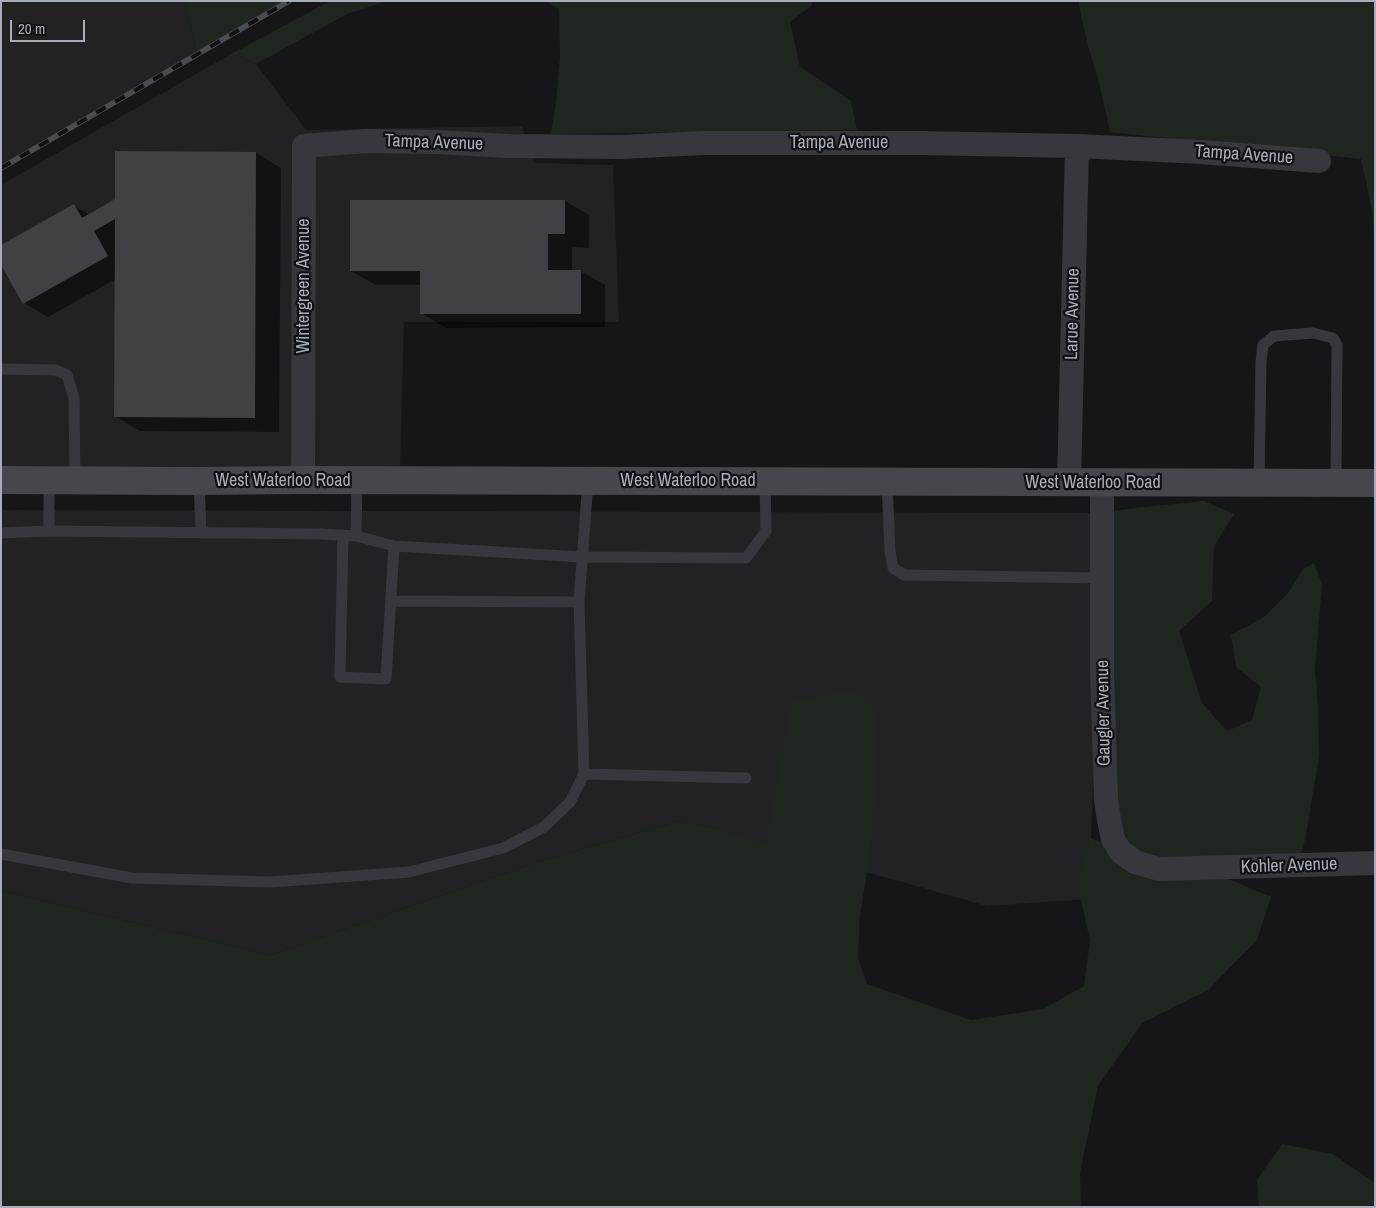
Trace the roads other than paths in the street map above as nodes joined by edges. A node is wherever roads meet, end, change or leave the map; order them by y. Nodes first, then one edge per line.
1 (359, 142) joint
2 (1077, 146) junction
3 (1319, 161) dead end
4 (1, 369) edge
5 (1, 480) edge
6 (62, 480) junction
7 (303, 480) junction
8 (358, 480) junction
9 (199, 481) junction
10 (588, 481) junction
11 (765, 482) junction
12 (887, 482) junction
13 (1069, 482) junction
14 (1102, 483) junction
15 (1259, 483) junction
16 (1336, 483) junction
17 (1375, 483) edge
18 (49, 532) junction
19 (1, 533) edge
20 (201, 533) junction
21 (343, 536) junction
22 (356, 536) junction
23 (394, 546) junction
24 (583, 557) junction
25 (1102, 578) junction
26 (392, 601) junction
27 (579, 602) junction
28 (584, 774) junction
29 (746, 778) dead end
30 (1, 854) edge
31 (1375, 864) edge
32 (1204, 868) joint

1 - 2 street, Tampa Avenue
1 - 7 street, Wintergreen Avenue
2 - 3 street, Tampa Avenue
2 - 13 street, Larue Avenue
4 - 6 lane
5 - 6 main road, West Waterloo Road
6 - 9 main road, West Waterloo Road
6 - 18 lane
7 - 8 main road, West Waterloo Road
7 - 9 main road, West Waterloo Road
8 - 10 main road, West Waterloo Road
8 - 22 lane
9 - 20 lane
10 - 11 main road, West Waterloo Road
10 - 24 lane
11 - 12 main road, West Waterloo Road
11 - 24 lane
12 - 13 main road, West Waterloo Road
12 - 25 lane
13 - 14 main road, West Waterloo Road
14 - 15 main road, West Waterloo Road
14 - 25 street, Gaugler Avenue
15 - 16 main road, West Waterloo Road
15 - 16 lane
16 - 17 main road, West Waterloo Road
18 - 19 lane
18 - 20 lane
20 - 21 lane
21 - 22 lane
21 - 26 lane
22 - 23 lane
23 - 24 lane
23 - 26 lane
24 - 27 lane
25 - 32 street, Gaugler Avenue
26 - 27 lane
27 - 28 lane
28 - 29 lane
28 - 30 lane
31 - 32 street, Kohler Avenue

